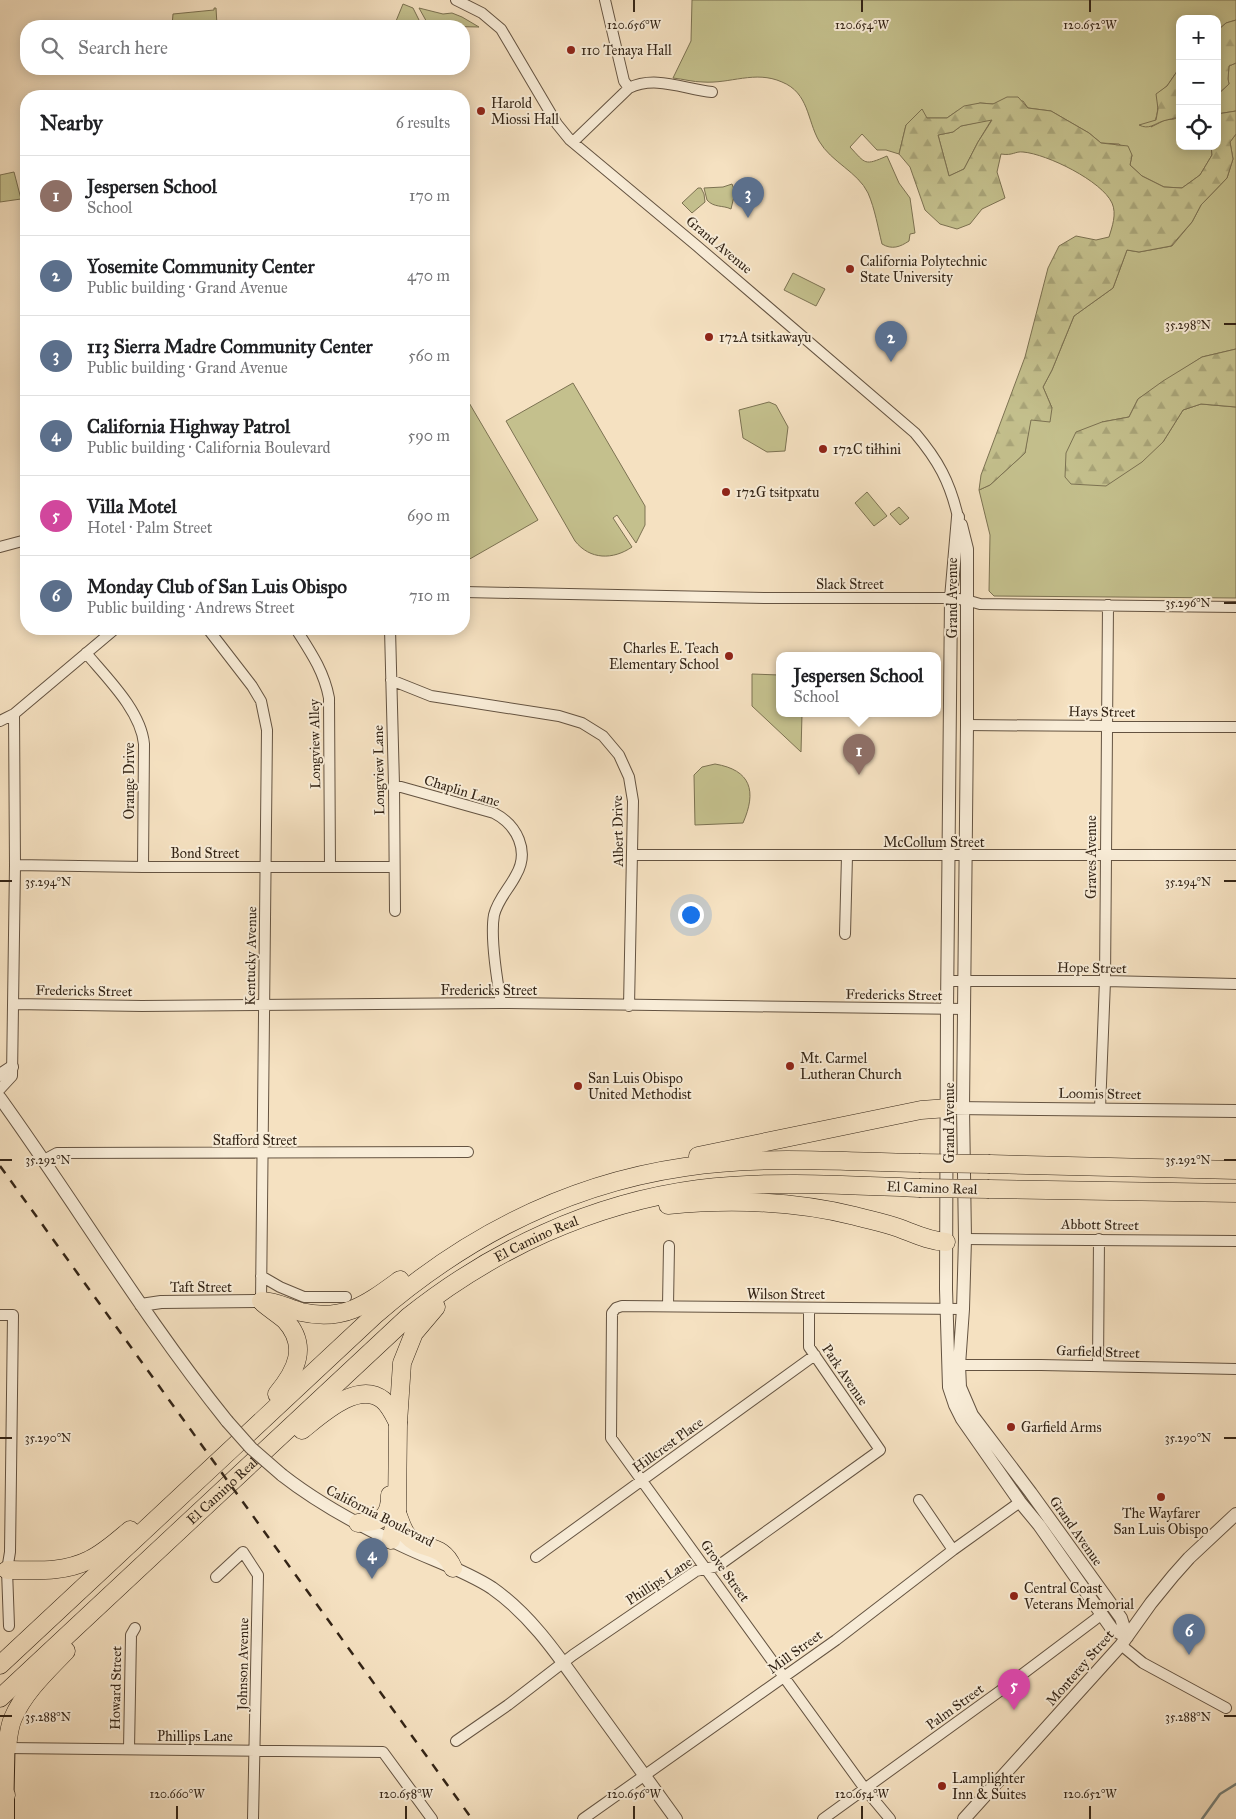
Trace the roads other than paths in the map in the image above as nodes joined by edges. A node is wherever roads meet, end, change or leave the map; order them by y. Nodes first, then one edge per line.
1 (456, 0) edge
2 (605, 0) edge
3 (629, 88) junction
4 (712, 92) dead end
5 (573, 142) junction
6 (958, 517) junction
7 (20, 541) edge
8 (0, 546) edge
9 (470, 592) edge
10 (951, 598) junction
11 (966, 600) junction
12 (1108, 605) junction
13 (1236, 607) edge
14 (108, 635) edge
15 (213, 635) edge
16 (300, 635) edge
17 (390, 635) edge
18 (86, 653) junction
19 (391, 680) junction
20 (14, 714) junction
21 (0, 721) edge
22 (967, 724) junction
23 (1106, 726) junction
24 (1236, 727) edge
25 (394, 784) junction
26 (1105, 854) junction
27 (632, 855) junction
28 (1236, 855) edge
29 (847, 856) junction
30 (948, 856) junction
31 (966, 856) junction
32 (15, 865) junction
33 (143, 867) junction
34 (265, 867) junction
35 (330, 867) junction
36 (394, 867) junction
37 (395, 911) dead end
38 (845, 934) dead end
39 (965, 980) junction
40 (947, 981) junction
41 (1104, 981) junction
42 (1236, 984) edge
43 (501, 1003) junction
44 (13, 1004) junction
45 (264, 1005) junction
46 (629, 1006) junction
47 (947, 1009) junction
48 (965, 1009) junction
49 (12, 1067) junction
50 (0, 1075) edge
51 (0, 1089) edge
52 (0, 1098) edge
53 (956, 1108) junction
54 (1100, 1109) junction
55 (1236, 1111) edge
56 (468, 1152) dead end
57 (262, 1154) junction
58 (44, 1160) junction
59 (686, 1166) junction
60 (1236, 1170) edge
61 (1236, 1193) edge
62 (589, 1215) junction
63 (964, 1239) junction
64 (1099, 1239) junction
65 (1236, 1241) edge
66 (946, 1242) junction
67 (669, 1246) dead end
68 (451, 1256) junction
69 (261, 1276) junction
70 (456, 1281) junction
71 (346, 1297) dead end
72 (261, 1301) junction
73 (141, 1304) junction
74 (668, 1306) junction
75 (810, 1308) junction
76 (947, 1309) junction
77 (963, 1309) junction
78 (612, 1313) joint
79 (0, 1315) edge
80 (815, 1355) junction
81 (959, 1365) junction
82 (1098, 1366) junction
83 (1236, 1369) edge
84 (264, 1418) junction
85 (398, 1423) junction
86 (398, 1442) junction
87 (880, 1450) joint
88 (257, 1458) junction
89 (642, 1480) junction
90 (1031, 1493) junction
91 (183, 1496) junction
92 (920, 1500) dead end
93 (1020, 1502) junction
94 (397, 1513) junction
95 (1236, 1514) edge
96 (358, 1524) junction
97 (391, 1540) junction
98 (954, 1550) junction
99 (536, 1557) dead end
100 (453, 1568) junction
101 (706, 1568) junction
102 (4, 1570) edge
103 (131, 1576) junction
104 (216, 1577) dead end
105 (1100, 1615) junction
106 (9, 1626) dead end
107 (134, 1628) dead end
108 (1124, 1641) junction
109 (563, 1664) junction
110 (0, 1666) edge
111 (783, 1678) junction
112 (0, 1698) edge
113 (1226, 1708) dead end
114 (456, 1742) dead end
115 (7, 1748) junction
116 (128, 1749) junction
117 (254, 1750) junction
118 (644, 1775) junction
119 (865, 1789) junction
120 (3, 1791) edge
121 (6, 1819) edge
122 (253, 1819) edge
123 (432, 1819) edge
124 (583, 1819) edge
125 (676, 1819) edge
126 (823, 1819) edge
127 (890, 1819) edge
128 (964, 1819) edge

1 - 5 street, Grand Avenue
2 - 3 street
3 - 4 street
3 - 5 street
5 - 6 street, Grand Avenue
6 - 10 street, Grand Avenue
6 - 11 street, Grand Avenue
7 - 8 street
9 - 10 street, Slack Street
10 - 11 street, Slack Street
10 - 30 street, Grand Avenue
11 - 12 street, Slack Street
11 - 22 street, Grand Avenue
12 - 13 street, Slack Street
12 - 23 street, Graves Avenue
14 - 18 street
15 - 34 street, Kentucky Avenue
16 - 35 street, Longview Alley
17 - 19 street, Longview Lane
18 - 20 street
18 - 33 street, Orange Drive
19 - 25 street, Longview Lane
19 - 27 street, Albert Drive
20 - 21 street
20 - 32 street
22 - 23 street, Hays Street
22 - 31 street, Grand Avenue
23 - 24 street, Hays Street
23 - 26 street, Graves Avenue
25 - 36 street, Longview Lane
25 - 43 street, Chaplin Lane
26 - 28 street, McCollum Street
26 - 31 street, McCollum Street
26 - 41 street, Graves Avenue
27 - 29 street, McCollum Street
27 - 46 street, Albert Drive
29 - 30 street, McCollum Street
29 - 38 street
30 - 31 street, McCollum Street
30 - 40 street, Grand Avenue
31 - 39 street, Grand Avenue
32 - 33 street, Bond Street
32 - 44 street
33 - 34 street, Bond Street
34 - 35 street, Bond Street
34 - 45 street, Kentucky Avenue
35 - 36 street, Bond Street
36 - 37 street, Longview Lane
39 - 40 street, Hope Street
39 - 41 street, Hope Street
39 - 48 street, Grand Avenue
40 - 47 street, Grand Avenue
41 - 42 street, Hope Street
41 - 54 street, Graves Avenue
43 - 45 street, Fredericks Street
43 - 46 street, Fredericks Street
44 - 45 street, Fredericks Street
44 - 49 street
45 - 57 street, Kentucky Avenue
46 - 47 street, Fredericks Street
47 - 48 street, Fredericks Street
47 - 53 street, Grand Avenue
48 - 53 street, Grand Avenue
49 - 50 street
49 - 51 street
52 - 58 street, California Boulevard
53 - 54 street, Loomis Street
53 - 59 highway
53 - 63 street, Grand Avenue
53 - 66 street, Grand Avenue
54 - 55 street, Loomis Street
56 - 57 street, Stafford Street
57 - 58 street, Stafford Street
57 - 69 street, Kentucky Avenue
58 - 73 street, California Boulevard
59 - 60 highway, El Camino Real, bridge
59 - 68 highway, El Camino Real
61 - 62 highway, El Camino Real, bridge
62 - 66 highway
62 - 70 highway, El Camino Real
63 - 64 street, Abbott Street
63 - 66 street
63 - 77 street, Grand Avenue
64 - 65 street, Abbott Street
64 - 82 street
66 - 76 street, Grand Avenue
67 - 74 street
68 - 72 highway
68 - 84 highway, El Camino Real
69 - 71 street
69 - 72 street, Kentucky Avenue
70 - 85 highway
70 - 88 highway, El Camino Real
72 - 73 street, Taft Street
72 - 84 highway
73 - 96 street, California Boulevard, bridge
74 - 75 street, Wilson Street
74 - 78 street, Wilson Street
75 - 76 street, Wilson Street
75 - 80 street, Park Avenue
76 - 77 street, Wilson Street
76 - 93 street, Grand Avenue
77 - 81 street, Grand Avenue
78 - 89 street, Grove Street
79 - 102 street
80 - 87 street, Park Avenue
80 - 89 street, Hillcrest Place
81 - 82 street, Garfield Street
81 - 90 street, Grand Avenue
82 - 83 street, Garfield Street
84 - 91 highway, El Camino Real
85 - 86 highway
85 - 88 highway
86 - 94 highway
86 - 96 highway
87 - 101 street, Phillips Lane
88 - 103 highway, El Camino Real
89 - 99 street, Hillcrest Place
89 - 101 street, Grove Street
90 - 93 street
90 - 108 street, Grand Avenue
91 - 102 highway
91 - 110 highway, El Camino Real
92 - 98 street
93 - 98 street, Mill Street
93 - 105 street, Grand Avenue
94 - 97 highway
94 - 100 highway
95 - 108 street, Monterey Street
96 - 97 street, California Boulevard
97 - 100 street, California Boulevard
98 - 111 street, Mill Street
100 - 109 street, California Boulevard
101 - 109 street, Phillips Lane
101 - 111 street, Grove Street
102 - 106 street
103 - 112 highway, El Camino Real
103 - 115 highway
104 - 117 street, Johnson Avenue
105 - 108 street, Grand Avenue
105 - 119 street, Palm Street
107 - 116 street, Howard Street
108 - 113 street
108 - 128 street, Monterey Street
109 - 114 street, Phillips Lane
109 - 118 street, California Boulevard
111 - 118 street, Mill Street
111 - 119 street, Grove Street
115 - 116 street, Phillips Lane
115 - 120 main road
116 - 117 street, Phillips Lane
117 - 122 street, Johnson Avenue
117 - 123 street, Phillips Lane
118 - 124 street, Mill Street
118 - 125 street, California Boulevard
119 - 126 street, Palm Street
119 - 127 street, Grove Street
120 - 121 highway

